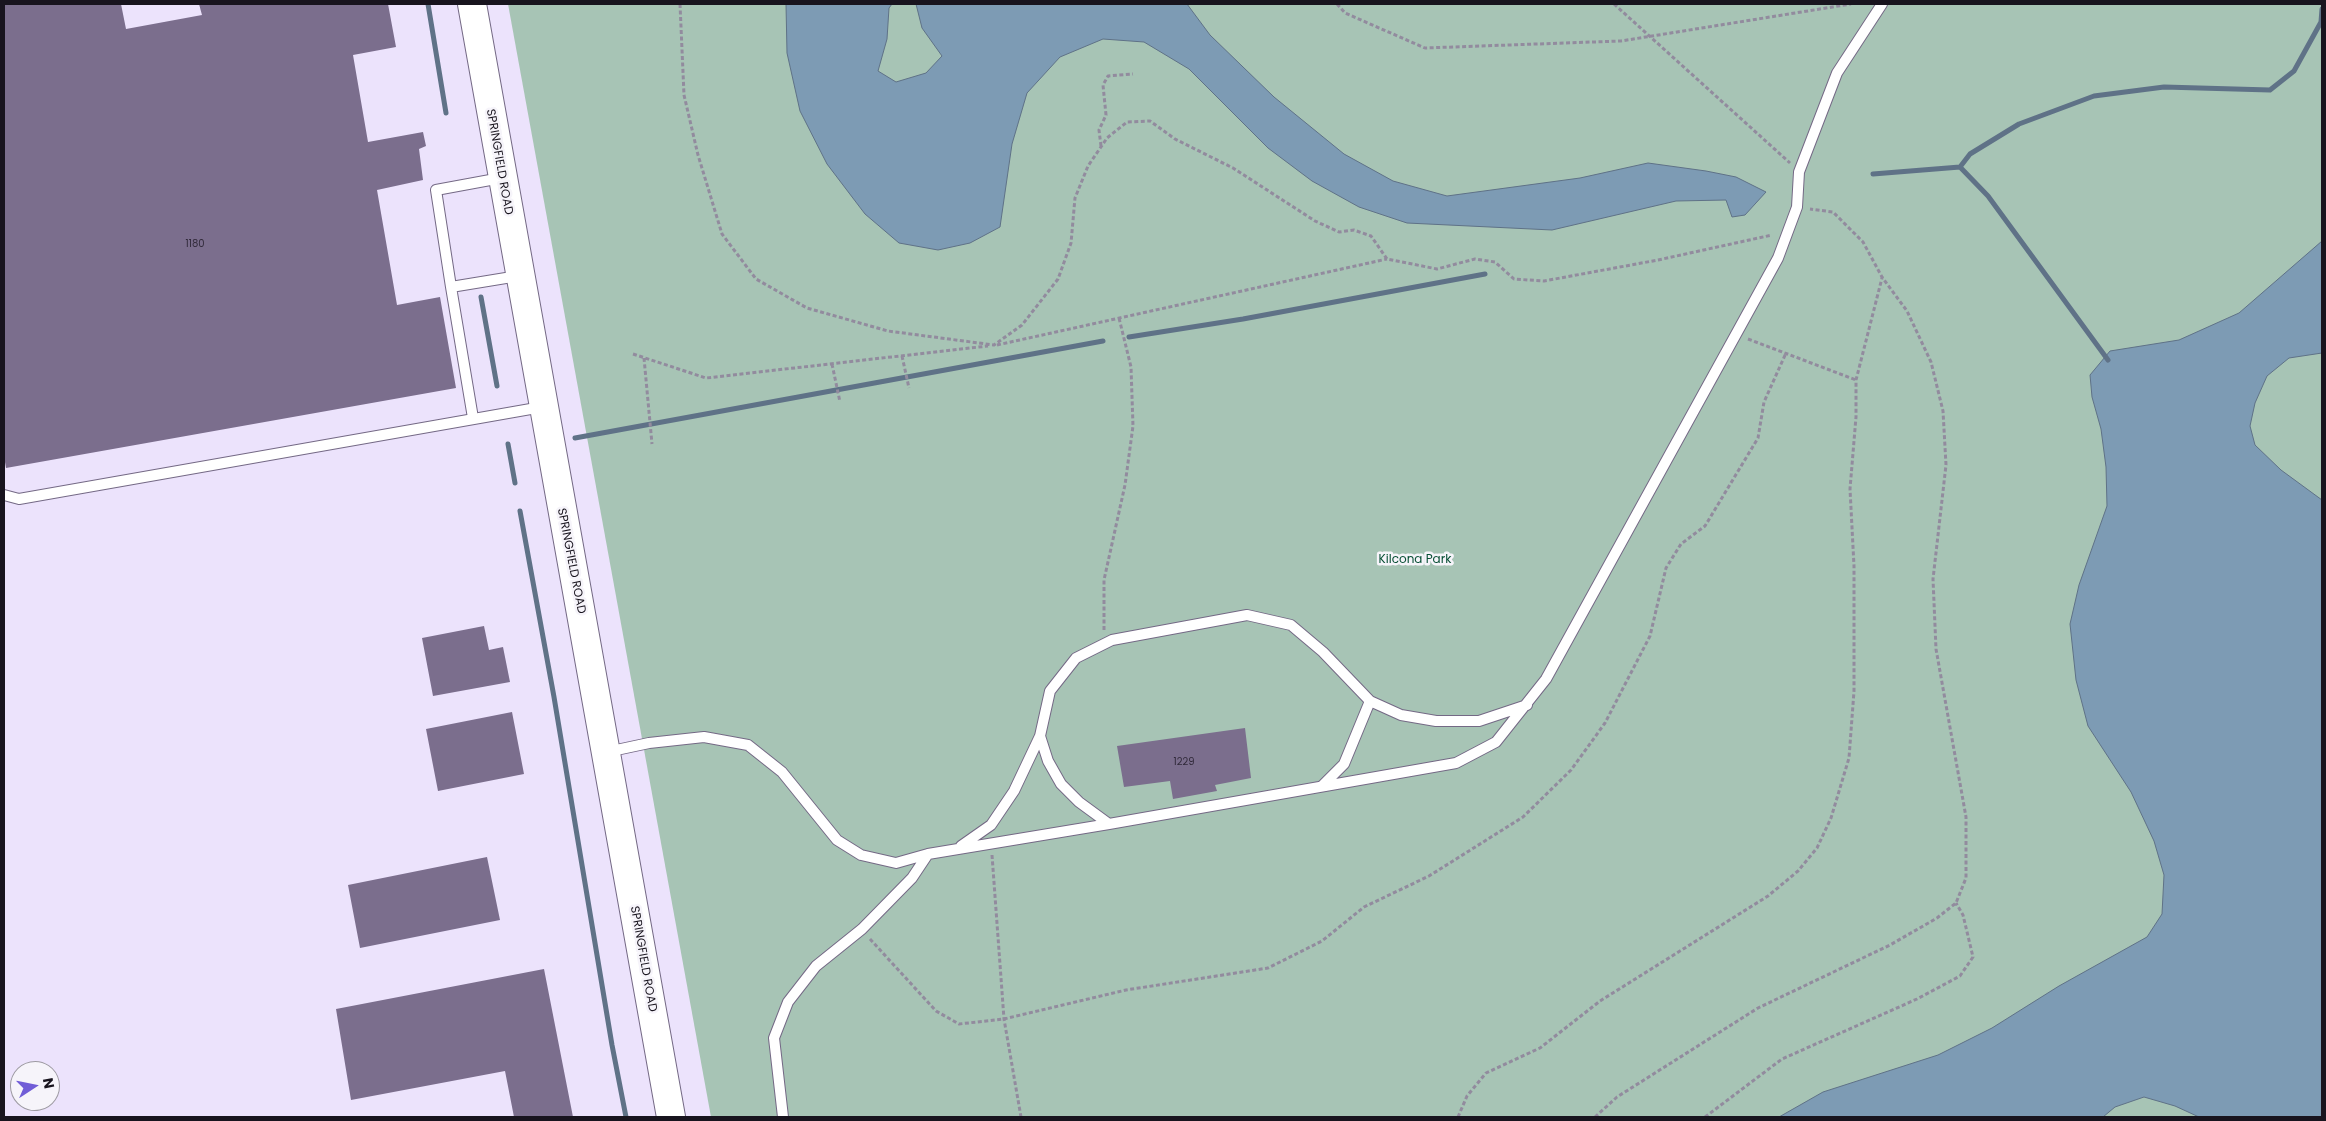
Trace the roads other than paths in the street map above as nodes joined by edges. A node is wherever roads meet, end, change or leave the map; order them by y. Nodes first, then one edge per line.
1 (472, 4) edge
2 (1882, 4) edge
3 (502, 178) junction
4 (519, 276) junction
5 (451, 287) junction
6 (542, 407) junction
7 (473, 418) junction
8 (4, 495) edge
9 (1370, 702) junction
10 (1527, 706) junction
11 (1040, 736) junction
12 (606, 752) junction
13 (1322, 786) junction
14 (1109, 824) junction
15 (958, 848) junction
16 (928, 854) junction
17 (671, 1117) edge
18 (784, 1117) edge

1 - 3 street, SPRINGFIELD ROAD
2 - 10 lane
3 - 4 street, SPRINGFIELD ROAD
3 - 5 lane
4 - 5 lane
4 - 6 street, SPRINGFIELD ROAD
5 - 7 lane
6 - 7 lane
6 - 12 street, SPRINGFIELD ROAD
7 - 8 lane
9 - 10 lane
9 - 11 lane
9 - 13 lane
10 - 13 lane
11 - 14 lane
11 - 15 lane
12 - 16 lane
12 - 17 street, SPRINGFIELD ROAD
13 - 14 lane
14 - 15 lane
15 - 16 lane
16 - 18 lane

